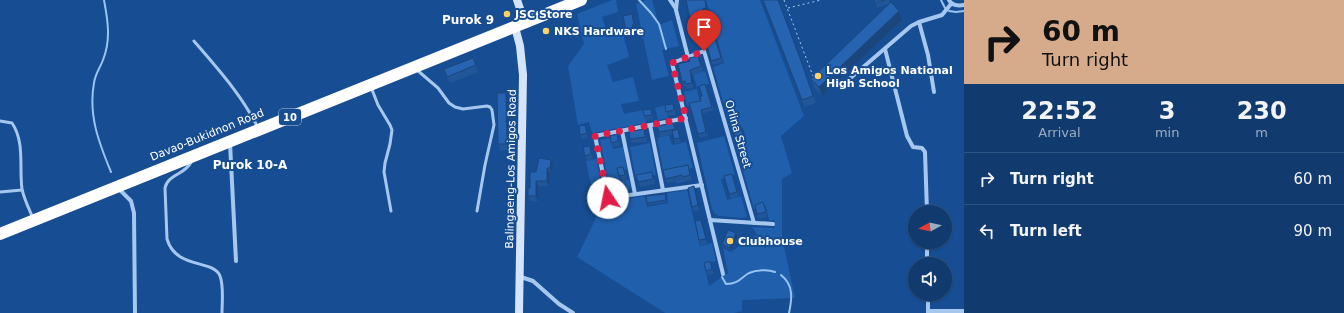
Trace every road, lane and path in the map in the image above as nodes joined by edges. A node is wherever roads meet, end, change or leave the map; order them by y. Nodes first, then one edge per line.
1 (517, 0) edge
2 (581, 0) edge
3 (670, 0) edge
4 (677, 0) edge
5 (784, 0) edge
6 (821, 0) edge
7 (950, 2) edge
8 (964, 5) edge
9 (787, 8) junction
10 (676, 10) junction
11 (919, 22) junction
12 (520, 25) junction
13 (194, 41) dead end
14 (885, 49) junction
15 (688, 57) junction
16 (414, 67) junction
17 (813, 77) edge
18 (847, 81) dead end
19 (371, 85) junction
20 (934, 92) dead end
21 (686, 118) junction
22 (0, 121) edge
23 (650, 125) junction
24 (258, 129) junction
25 (622, 131) junction
26 (230, 140) junction
27 (194, 154) junction
28 (702, 185) junction
29 (115, 186) junction
30 (22, 190) junction
31 (663, 190) junction
32 (0, 192) edge
33 (635, 194) junction
34 (926, 205) edge
35 (391, 211) dead end
36 (477, 211) dead end
37 (34, 220) junction
38 (710, 220) junction
39 (754, 223) junction
40 (773, 224) dead end
41 (0, 234) edge
42 (236, 261) dead end
43 (723, 274) dead end
44 (520, 277) junction
45 (928, 301) edge
46 (964, 311) edge
47 (928, 312) edge
48 (135, 313) edge
49 (222, 313) edge
50 (519, 313) edge
51 (573, 313) edge

1 - 12 street, Balingaeng-Los Amigos Road
2 - 12 highway, Davao-Bukidnon Road / 10
3 - 10 street
4 - 10 street
5 - 9 path
6 - 9 path
7 - 8 street
7 - 11 street
9 - 17 path
10 - 15 street
11 - 14 street
11 - 20 street
12 - 16 highway, Davao-Bukidnon Road / 10
12 - 44 street, Balingaeng-Los Amigos Road
13 - 24 lane
14 - 18 street
14 - 34 street
15 - 21 street
15 - 39 street, Orlina Street
16 - 19 highway, Davao-Bukidnon Road / 10
16 - 36 lane
19 - 24 highway, Davao-Bukidnon Road / 10
19 - 35 lane
21 - 23 street
21 - 28 street
22 - 30 lane
23 - 25 street
23 - 31 street
24 - 26 highway, Davao-Bukidnon Road / 10
25 - 33 street
25 - 33 street
26 - 27 highway, Davao-Bukidnon Road / 10
26 - 42 street
27 - 29 highway, Davao-Bukidnon Road / 10
27 - 49 lane
28 - 31 street
28 - 38 street
29 - 37 highway, Davao-Bukidnon Road / 10
29 - 48 street
30 - 32 lane
30 - 37 lane
31 - 33 street
37 - 41 highway, Davao-Bukidnon Road / 10
38 - 39 street
38 - 43 street
39 - 40 street
44 - 50 street, Balingaeng-Los Amigos Road
44 - 51 street
45 - 47 street
46 - 47 street

